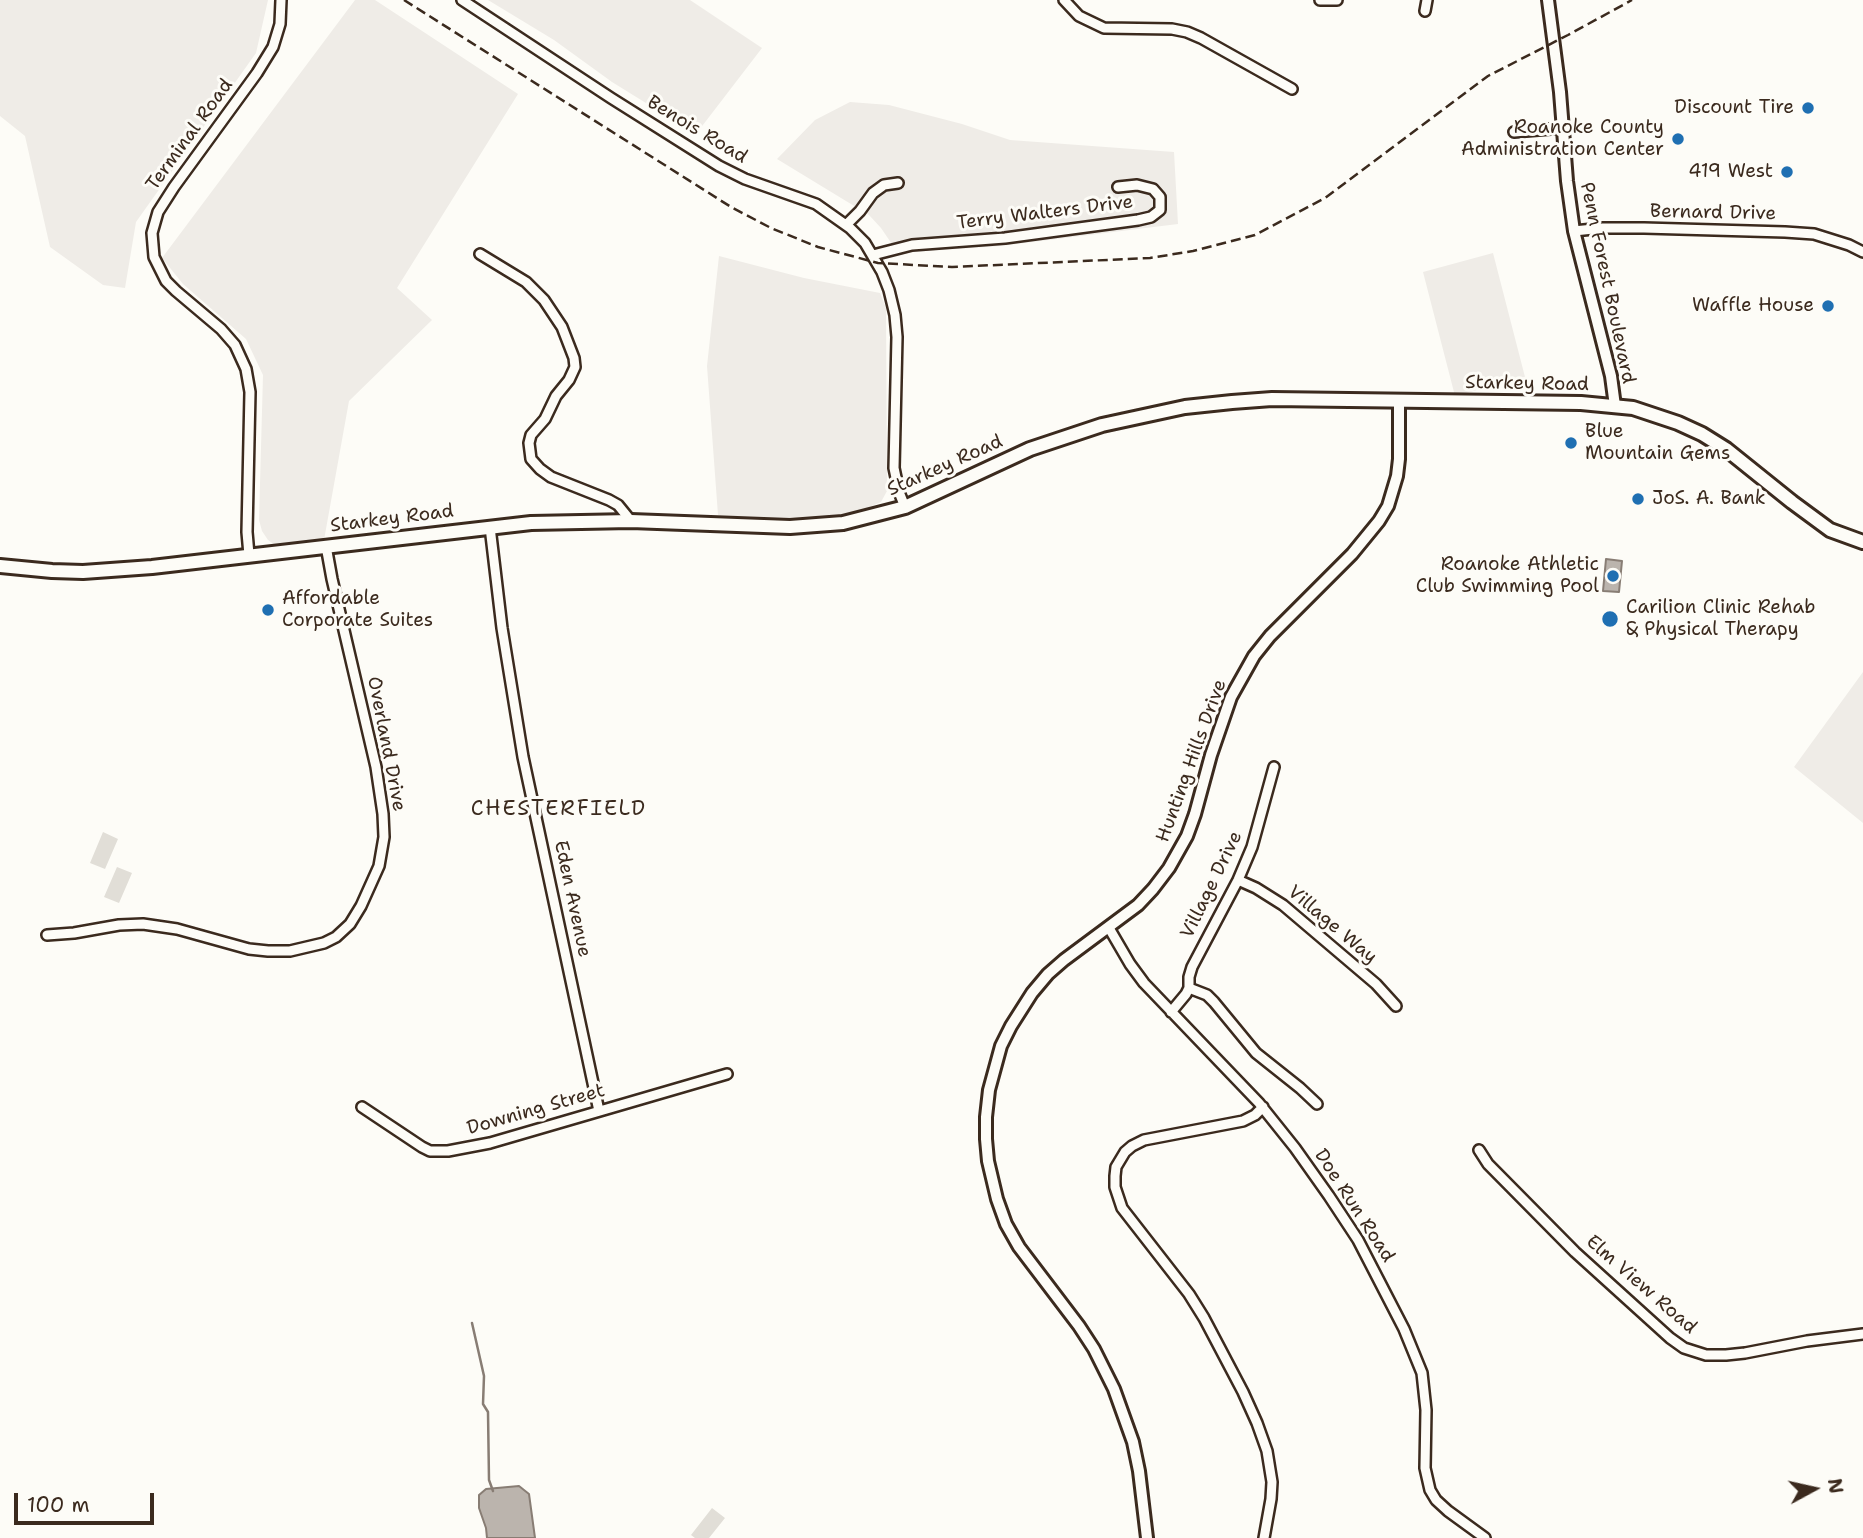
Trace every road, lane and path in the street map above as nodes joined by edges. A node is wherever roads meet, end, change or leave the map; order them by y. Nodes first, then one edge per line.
1 (281, 0) edge
2 (462, 0) edge
3 (1063, 0) edge
4 (1320, 0) edge
5 (1337, 0) edge
6 (1427, 0) edge
7 (1548, 0) edge
8 (1424, 11) dead end
9 (1292, 89) dead end
10 (1563, 128) junction
11 (1514, 132) dead end
12 (898, 183) dead end
13 (1118, 187) dead end
14 (846, 225) junction
15 (1574, 231) junction
16 (1849, 245) junction
17 (1863, 245) edge
18 (1863, 252) edge
19 (480, 254) dead end
20 (873, 255) junction
21 (1399, 402) junction
22 (1615, 406) junction
23 (905, 507) junction
24 (631, 522) junction
25 (490, 527) junction
26 (1863, 542) edge
27 (326, 546) junction
28 (249, 555) junction
29 (0, 566) edge
30 (1274, 767) dead end
31 (1238, 880) junction
32 (1109, 928) junction
33 (47, 935) dead end
34 (1189, 988) junction
35 (1396, 1006) dead end
36 (1171, 1012) junction
37 (727, 1074) dead end
38 (1317, 1104) dead end
39 (362, 1107) dead end
40 (1263, 1107) junction
41 (599, 1111) junction
42 (1479, 1150) dead end
43 (1863, 1334) edge
44 (1147, 1538) edge
45 (1264, 1538) edge
46 (1485, 1538) edge

1 - 28 street, Terminal Road
2 - 14 street, Benois Road
3 - 9 street
4 - 5 street
6 - 8 street
7 - 10 street, Penn Forest Boulevard
10 - 11 street
10 - 15 street, Penn Forest Boulevard
12 - 14 street
13 - 20 street, Terry Walters Drive
14 - 20 street, Benois Road
15 - 16 street, Bernard Drive
15 - 22 street, Penn Forest Boulevard
16 - 17 street, Bernard Drive
16 - 18 street, Bernard Drive
19 - 24 street
20 - 23 street, Benois Road
21 - 22 main road, Starkey Road
21 - 23 main road, Starkey Road
21 - 32 street, Hunting Hills Drive
22 - 26 main road, Starkey Road
23 - 24 main road, Starkey Road
24 - 25 main road, Starkey Road
25 - 27 main road, Starkey Road
25 - 41 street, Eden Avenue
27 - 28 main road, Starkey Road
27 - 33 street, Overland Drive
28 - 29 main road, Starkey Road
30 - 31 street, Village Drive
31 - 34 street, Village Drive
31 - 35 street, Village Way
32 - 36 street, Doe Run Road
32 - 44 street, Hunting Hills Drive
34 - 36 street, Village Drive
34 - 38 street
36 - 40 street, Doe Run Road
37 - 41 street, Downing Street
39 - 41 street, Downing Street
40 - 45 street
40 - 46 street, Doe Run Road
42 - 43 street, Elm View Road

